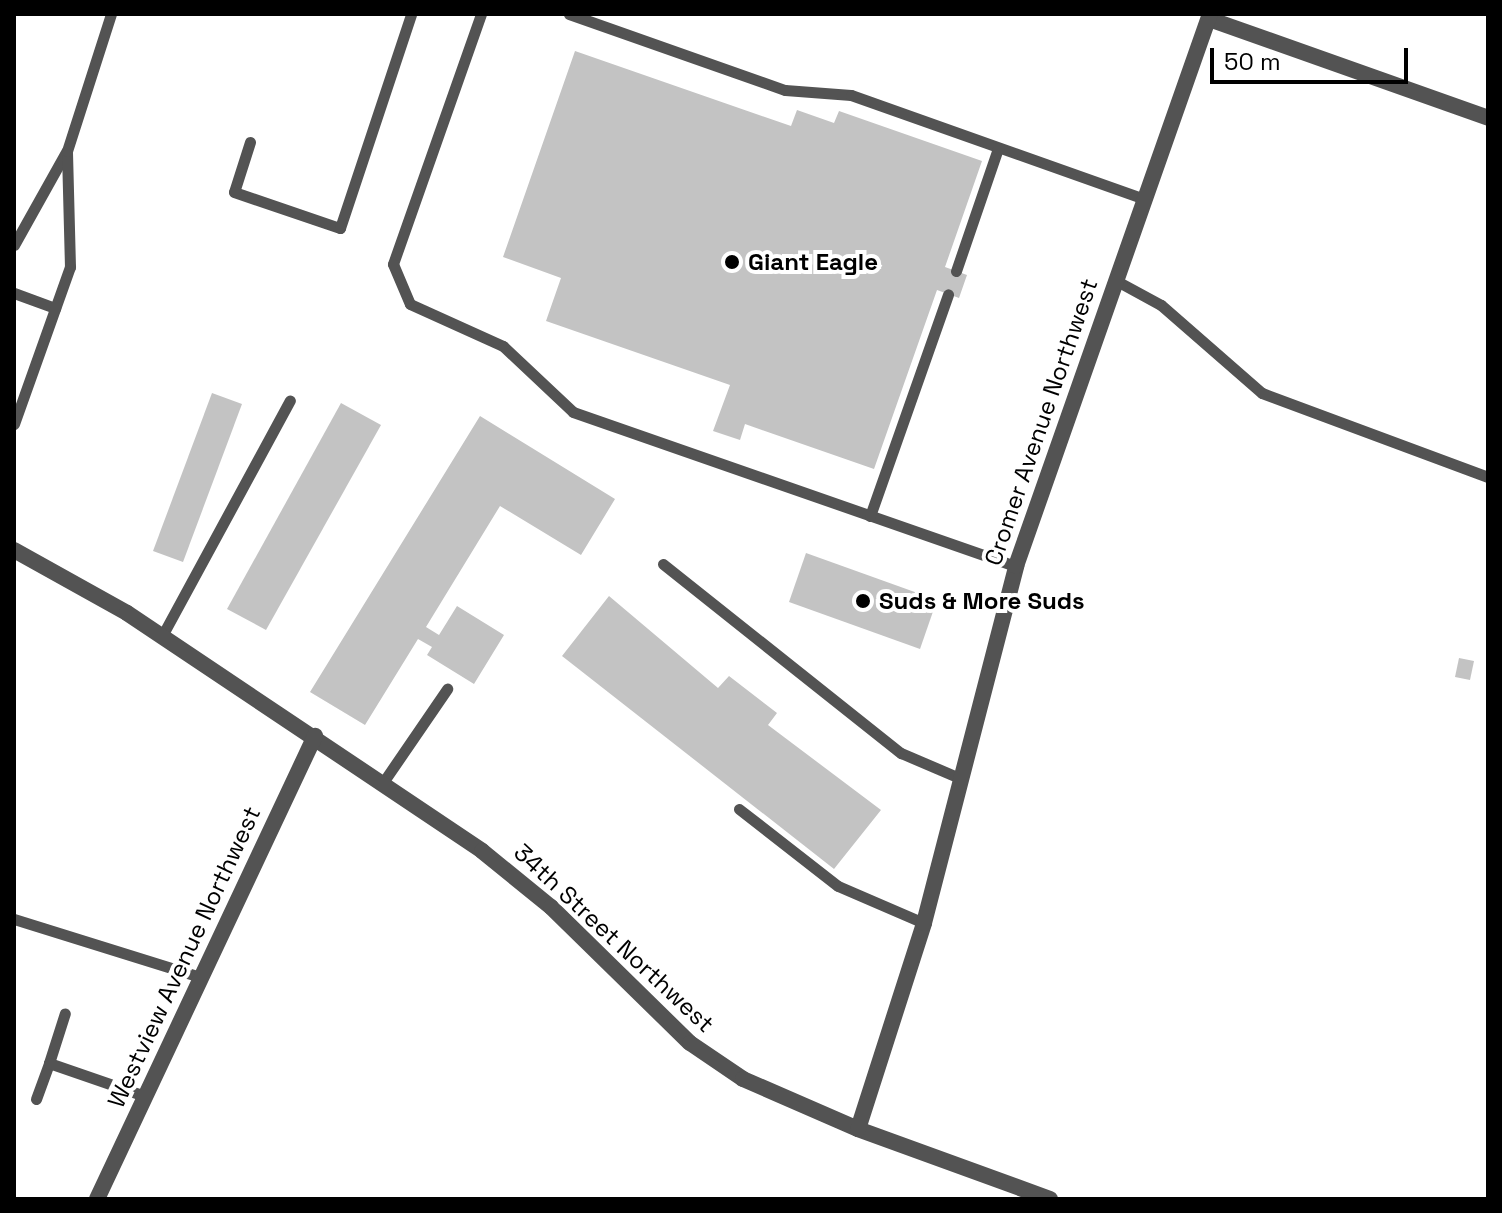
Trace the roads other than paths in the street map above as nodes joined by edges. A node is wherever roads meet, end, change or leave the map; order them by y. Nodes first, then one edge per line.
1 (111, 14) edge
2 (411, 14) edge
3 (481, 14) edge
4 (569, 14) edge
5 (1210, 16) edge
6 (1488, 118) edge
7 (250, 142) dead end
8 (998, 148) junction
9 (67, 151) junction
10 (1144, 199) junction
11 (14, 245) edge
12 (956, 271) dead end
13 (1115, 280) junction
14 (14, 293) edge
15 (948, 294) dead end
16 (55, 308) junction
17 (290, 400) dead end
18 (14, 424) edge
19 (1488, 477) edge
20 (870, 516) junction
21 (14, 550) edge
22 (663, 564) dead end
23 (1016, 566) junction
24 (162, 636) junction
25 (447, 689) dead end
26 (315, 736) junction
27 (957, 777) junction
28 (384, 781) junction
29 (739, 809) dead end
30 (14, 919) edge
31 (924, 923) junction
32 (200, 977) junction
33 (65, 1013) dead end
34 (49, 1063) junction
35 (145, 1096) junction
36 (36, 1099) dead end
37 (858, 1129) junction
38 (97, 1199) edge
39 (1050, 1199) edge

1 - 9 lane
2 - 7 lane
3 - 20 lane
4 - 8 lane
5 - 6 street
5 - 10 street, Cromer Avenue Northwest
8 - 10 lane
8 - 12 lane
9 - 11 lane
9 - 16 lane
10 - 13 street, Cromer Avenue Northwest
13 - 19 lane
13 - 23 street, Cromer Avenue Northwest
14 - 16 lane
15 - 20 lane
16 - 18 lane
17 - 24 lane
20 - 23 lane
21 - 24 street, 34th Street Northwest
22 - 27 lane
23 - 27 street, Cromer Avenue Northwest
24 - 26 street, 34th Street Northwest
25 - 28 lane
26 - 28 street, 34th Street Northwest
26 - 32 street, Westview Avenue Northwest
27 - 31 street, Cromer Avenue Northwest
28 - 37 street, 34th Street Northwest
29 - 31 lane
30 - 32 lane
31 - 37 street, Cromer Avenue Northwest
32 - 35 street, Westview Avenue Northwest
33 - 34 lane
34 - 35 lane
34 - 36 lane
35 - 38 street, Westview Avenue Northwest
37 - 39 street, 34th Street Northwest

